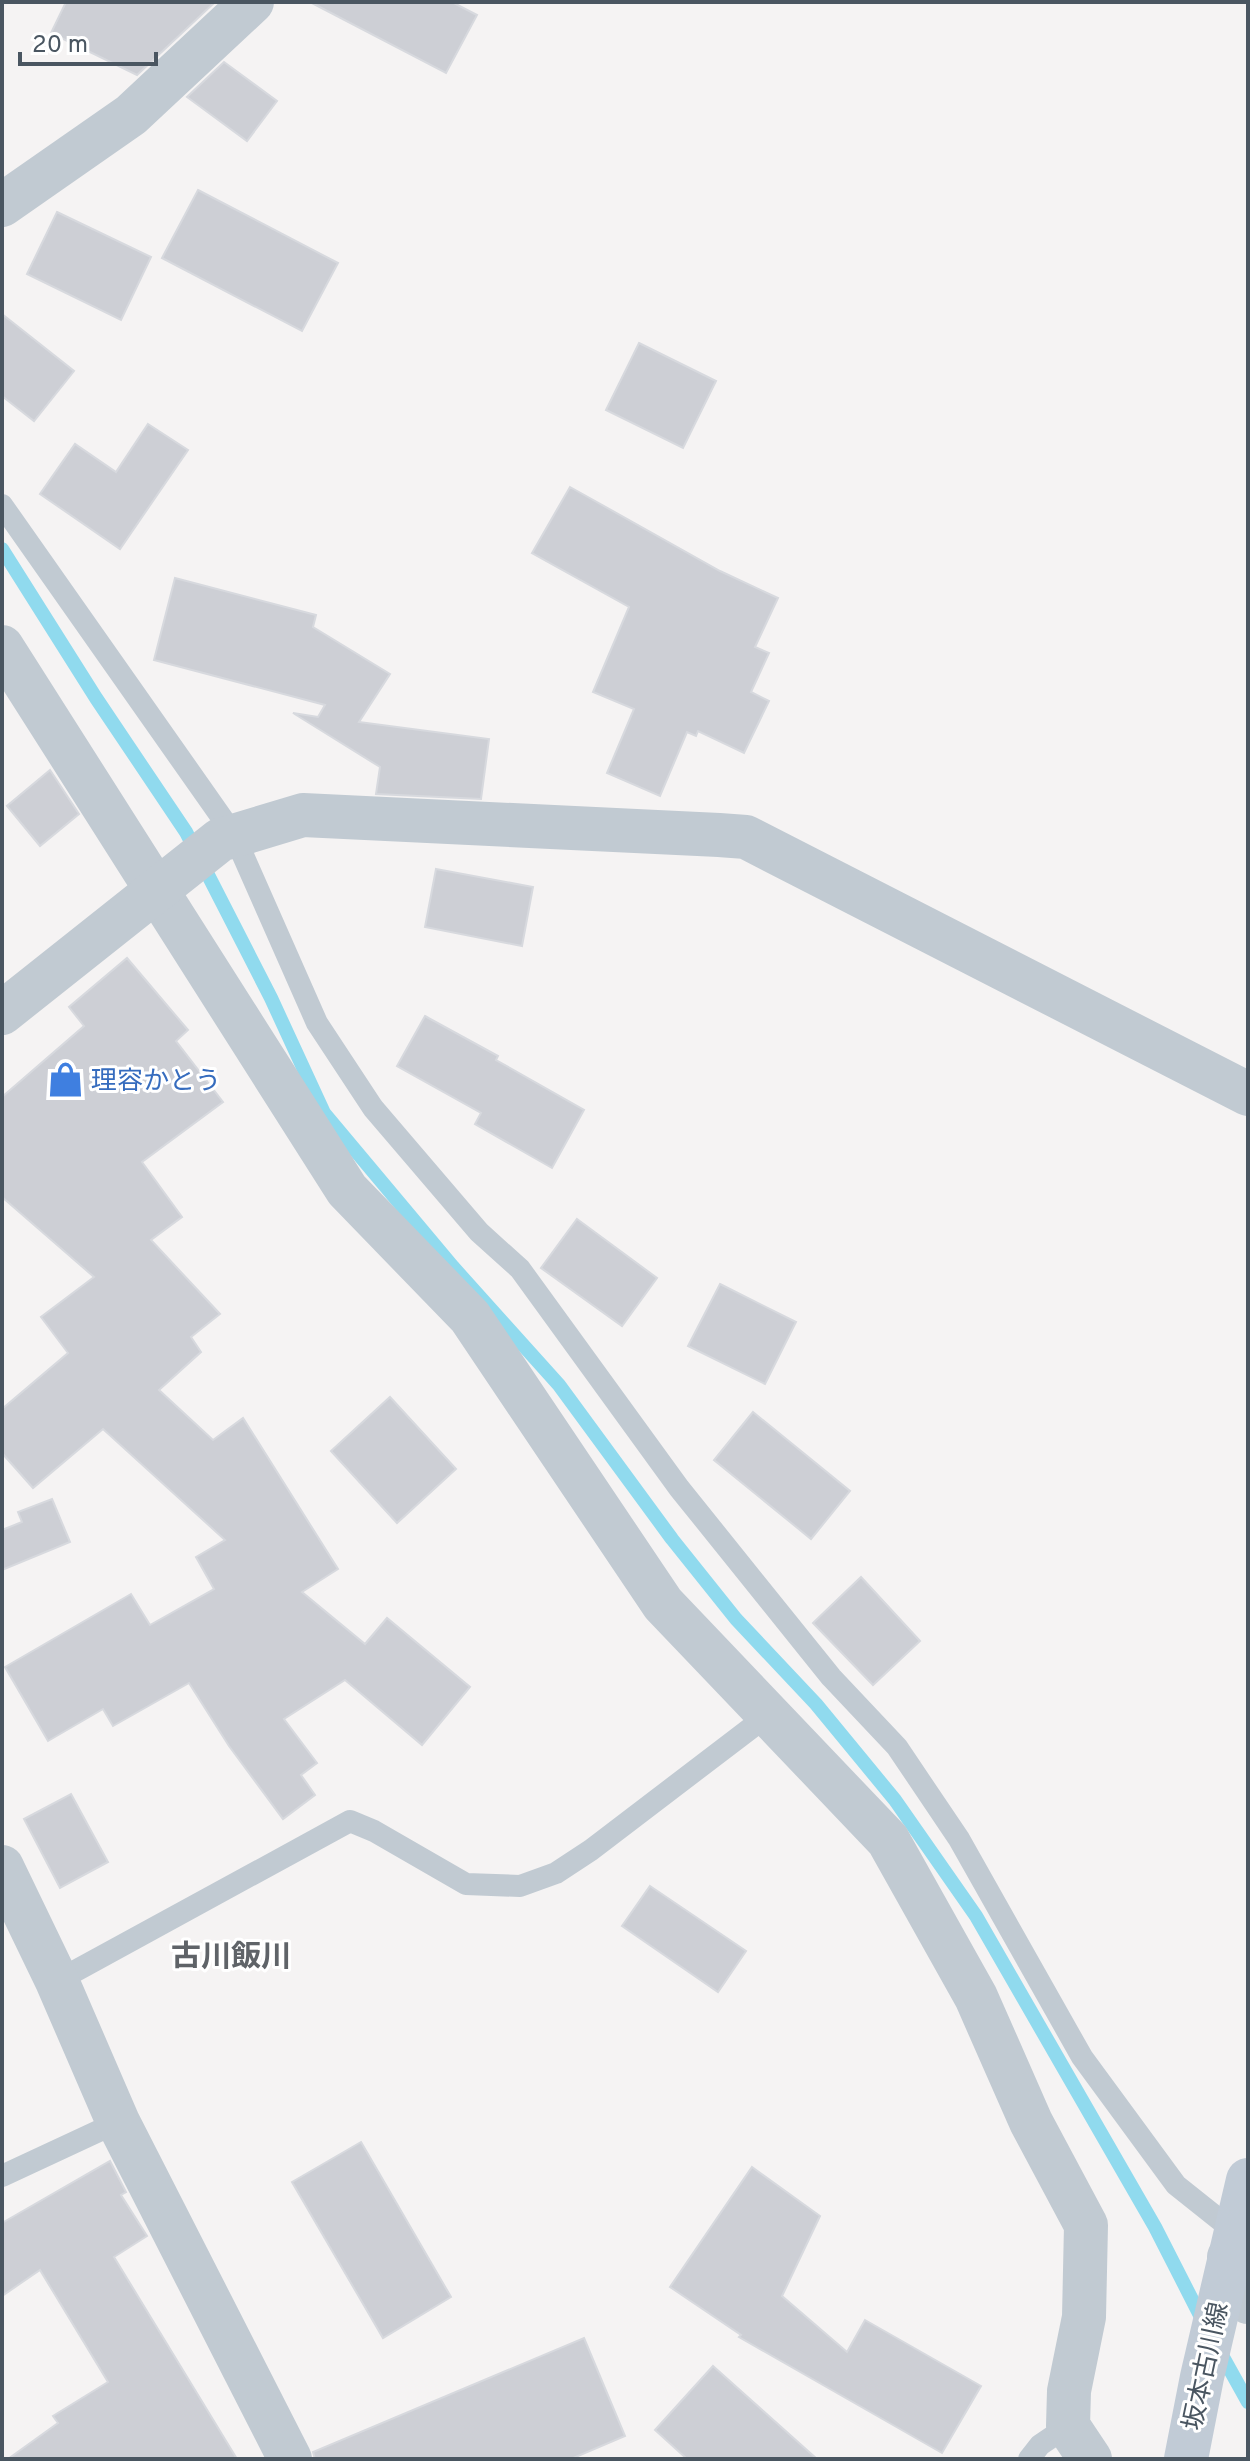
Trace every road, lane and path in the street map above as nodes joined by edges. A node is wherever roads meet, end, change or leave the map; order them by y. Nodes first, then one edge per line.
1 (252, 2) edge
2 (2, 205) edge
3 (2, 505) edge
4 (2, 647) edge
5 (227, 838) junction
6 (158, 890) junction
7 (2, 1013) edge
8 (1248, 1094) edge
9 (768, 1715) junction
10 (2, 1867) edge
11 (57, 1981) junction
12 (118, 2122) junction
13 (2, 2176) edge
14 (1248, 2180) edge
15 (1234, 2265) edge
16 (1079, 2442) edge
17 (290, 2459) edge
18 (1029, 2459) edge
19 (1186, 2459) edge

1 - 2 street
3 - 5 lane
4 - 6 street
5 - 6 street
5 - 8 street
5 - 15 lane
6 - 7 street
6 - 9 street
9 - 11 lane
9 - 16 street
10 - 11 street
11 - 12 street
12 - 13 lane
12 - 17 street
14 - 15 main road, 坂本古川線
15 - 19 main road, 坂本古川線
16 - 18 lane

